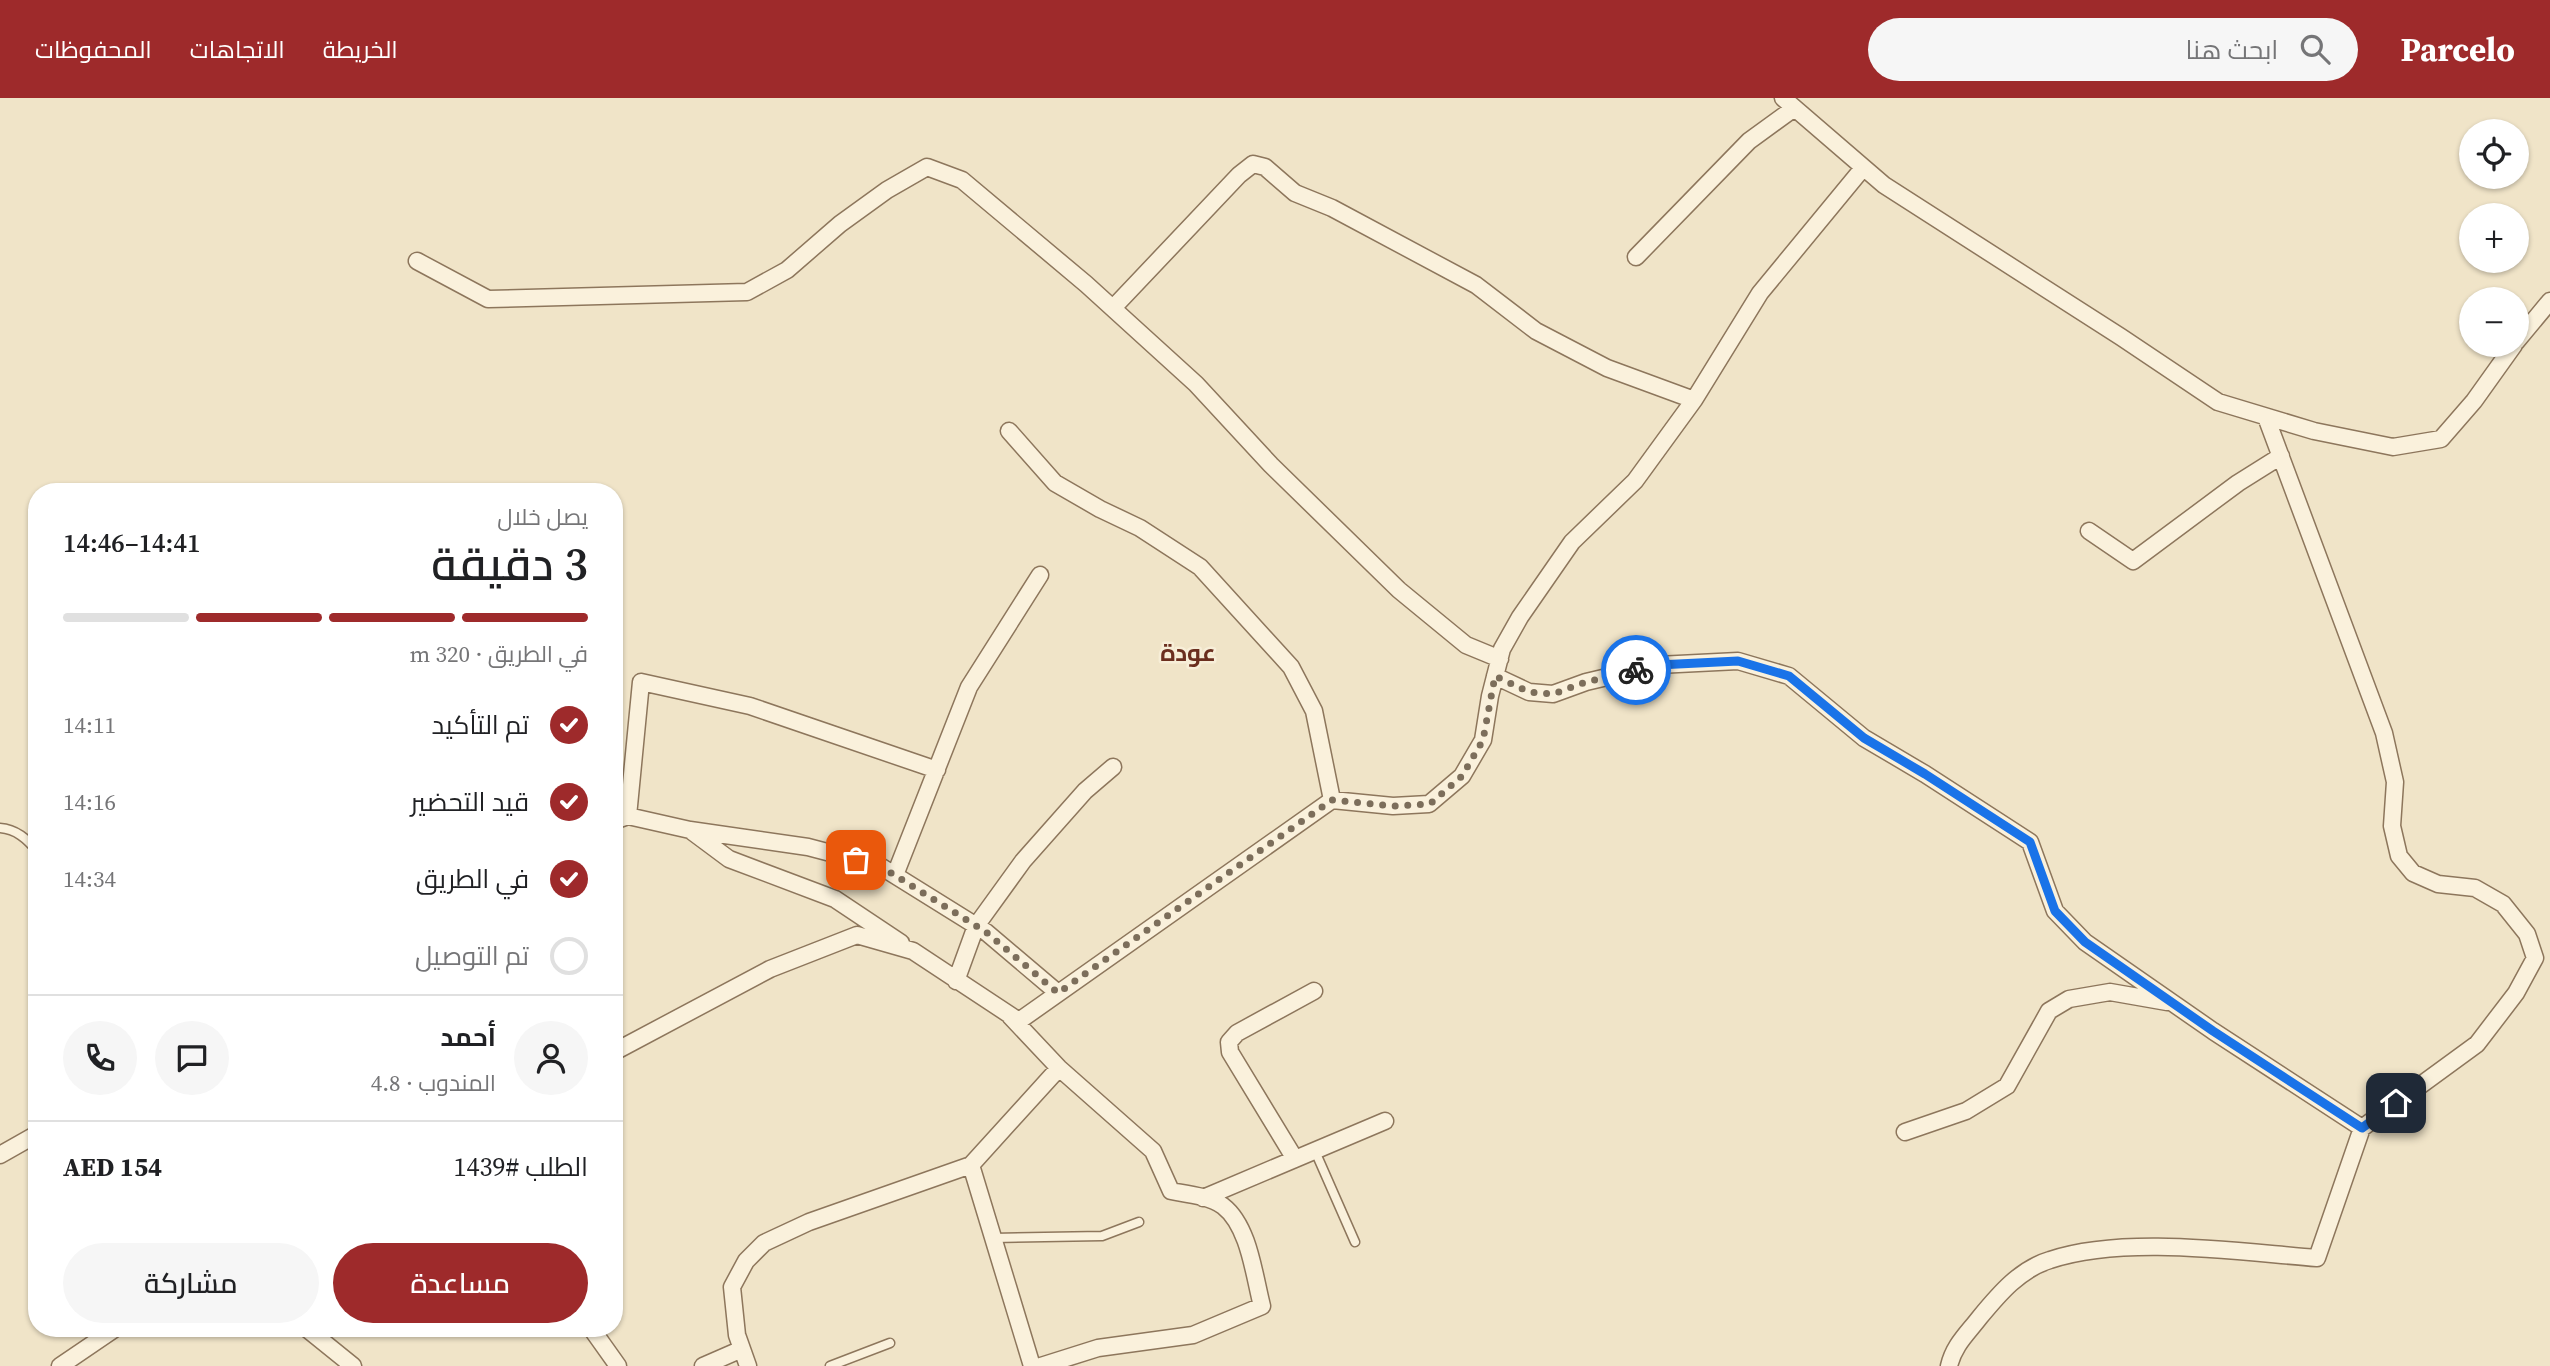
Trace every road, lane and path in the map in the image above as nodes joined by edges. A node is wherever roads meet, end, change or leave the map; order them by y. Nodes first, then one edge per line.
1 (1788, 103) edge
2 (1863, 168) junction
3 (1636, 257) dead end
4 (417, 261) dead end
5 (2550, 302) edge
6 (1113, 309) junction
7 (2529, 327) edge
8 (2505, 357) edge
9 (1694, 400) junction
10 (2266, 416) junction
11 (1009, 431) dead end
12 (2281, 456) junction
13 (2089, 531) dead end
14 (1040, 575) dead end
15 (1500, 659) junction
16 (1495, 676) junction
17 (1113, 767) dead end
18 (937, 770) junction
19 (1332, 800) junction
20 (623, 806) edge
21 (623, 819) edge
22 (0, 828) edge
23 (690, 830) junction
24 (28, 841) edge
25 (894, 875) junction
26 (976, 926) junction
27 (913, 951) junction
28 (957, 981) junction
29 (1314, 991) dead end
30 (1058, 993) junction
31 (2172, 1003) junction
32 (1008, 1014) junction
33 (623, 1047) edge
34 (1059, 1068) junction
35 (1385, 1121) dead end
36 (2362, 1128) junction
37 (1905, 1132) dead end
38 (28, 1139) edge
39 (1315, 1151) junction
40 (0, 1155) edge
41 (1295, 1159) junction
42 (971, 1165) junction
43 (1203, 1198) junction
44 (1139, 1222) dead end
45 (993, 1238) junction
46 (1355, 1242) dead end
47 (103, 1337) edge
48 (317, 1337) edge
49 (597, 1337) edge
50 (890, 1343) dead end
51 (742, 1349) junction
52 (60, 1366) edge
53 (354, 1366) edge
54 (618, 1366) edge
55 (703, 1366) edge
56 (748, 1366) edge
57 (830, 1366) edge
58 (1031, 1366) edge
59 (1041, 1366) edge
60 (1949, 1366) edge

1 - 2 street
1 - 3 street
2 - 9 street
2 - 10 street
4 - 6 street
5 - 7 street
6 - 9 street
6 - 15 street
8 - 10 street
9 - 15 street
10 - 12 street
11 - 19 street
12 - 13 street
12 - 36 street
14 - 18 street
15 - 16 street
16 - 19 street
16 - 31 street
17 - 26 street
18 - 20 street
18 - 25 street
19 - 30 street
21 - 23 street
22 - 24 lane
23 - 25 street
23 - 27 street
25 - 26 street
26 - 28 street
26 - 30 street
27 - 28 street
27 - 33 street
28 - 32 street
29 - 41 street
30 - 32 street
31 - 36 street
31 - 37 street
32 - 34 street
34 - 42 street
34 - 43 street
35 - 39 street
36 - 60 street
38 - 40 street
39 - 41 street
39 - 46 lane
41 - 43 street
42 - 45 street
42 - 51 street
43 - 59 street
44 - 45 lane
45 - 58 street
47 - 52 street
48 - 53 street
49 - 54 street
50 - 57 lane
51 - 55 street
51 - 56 street

